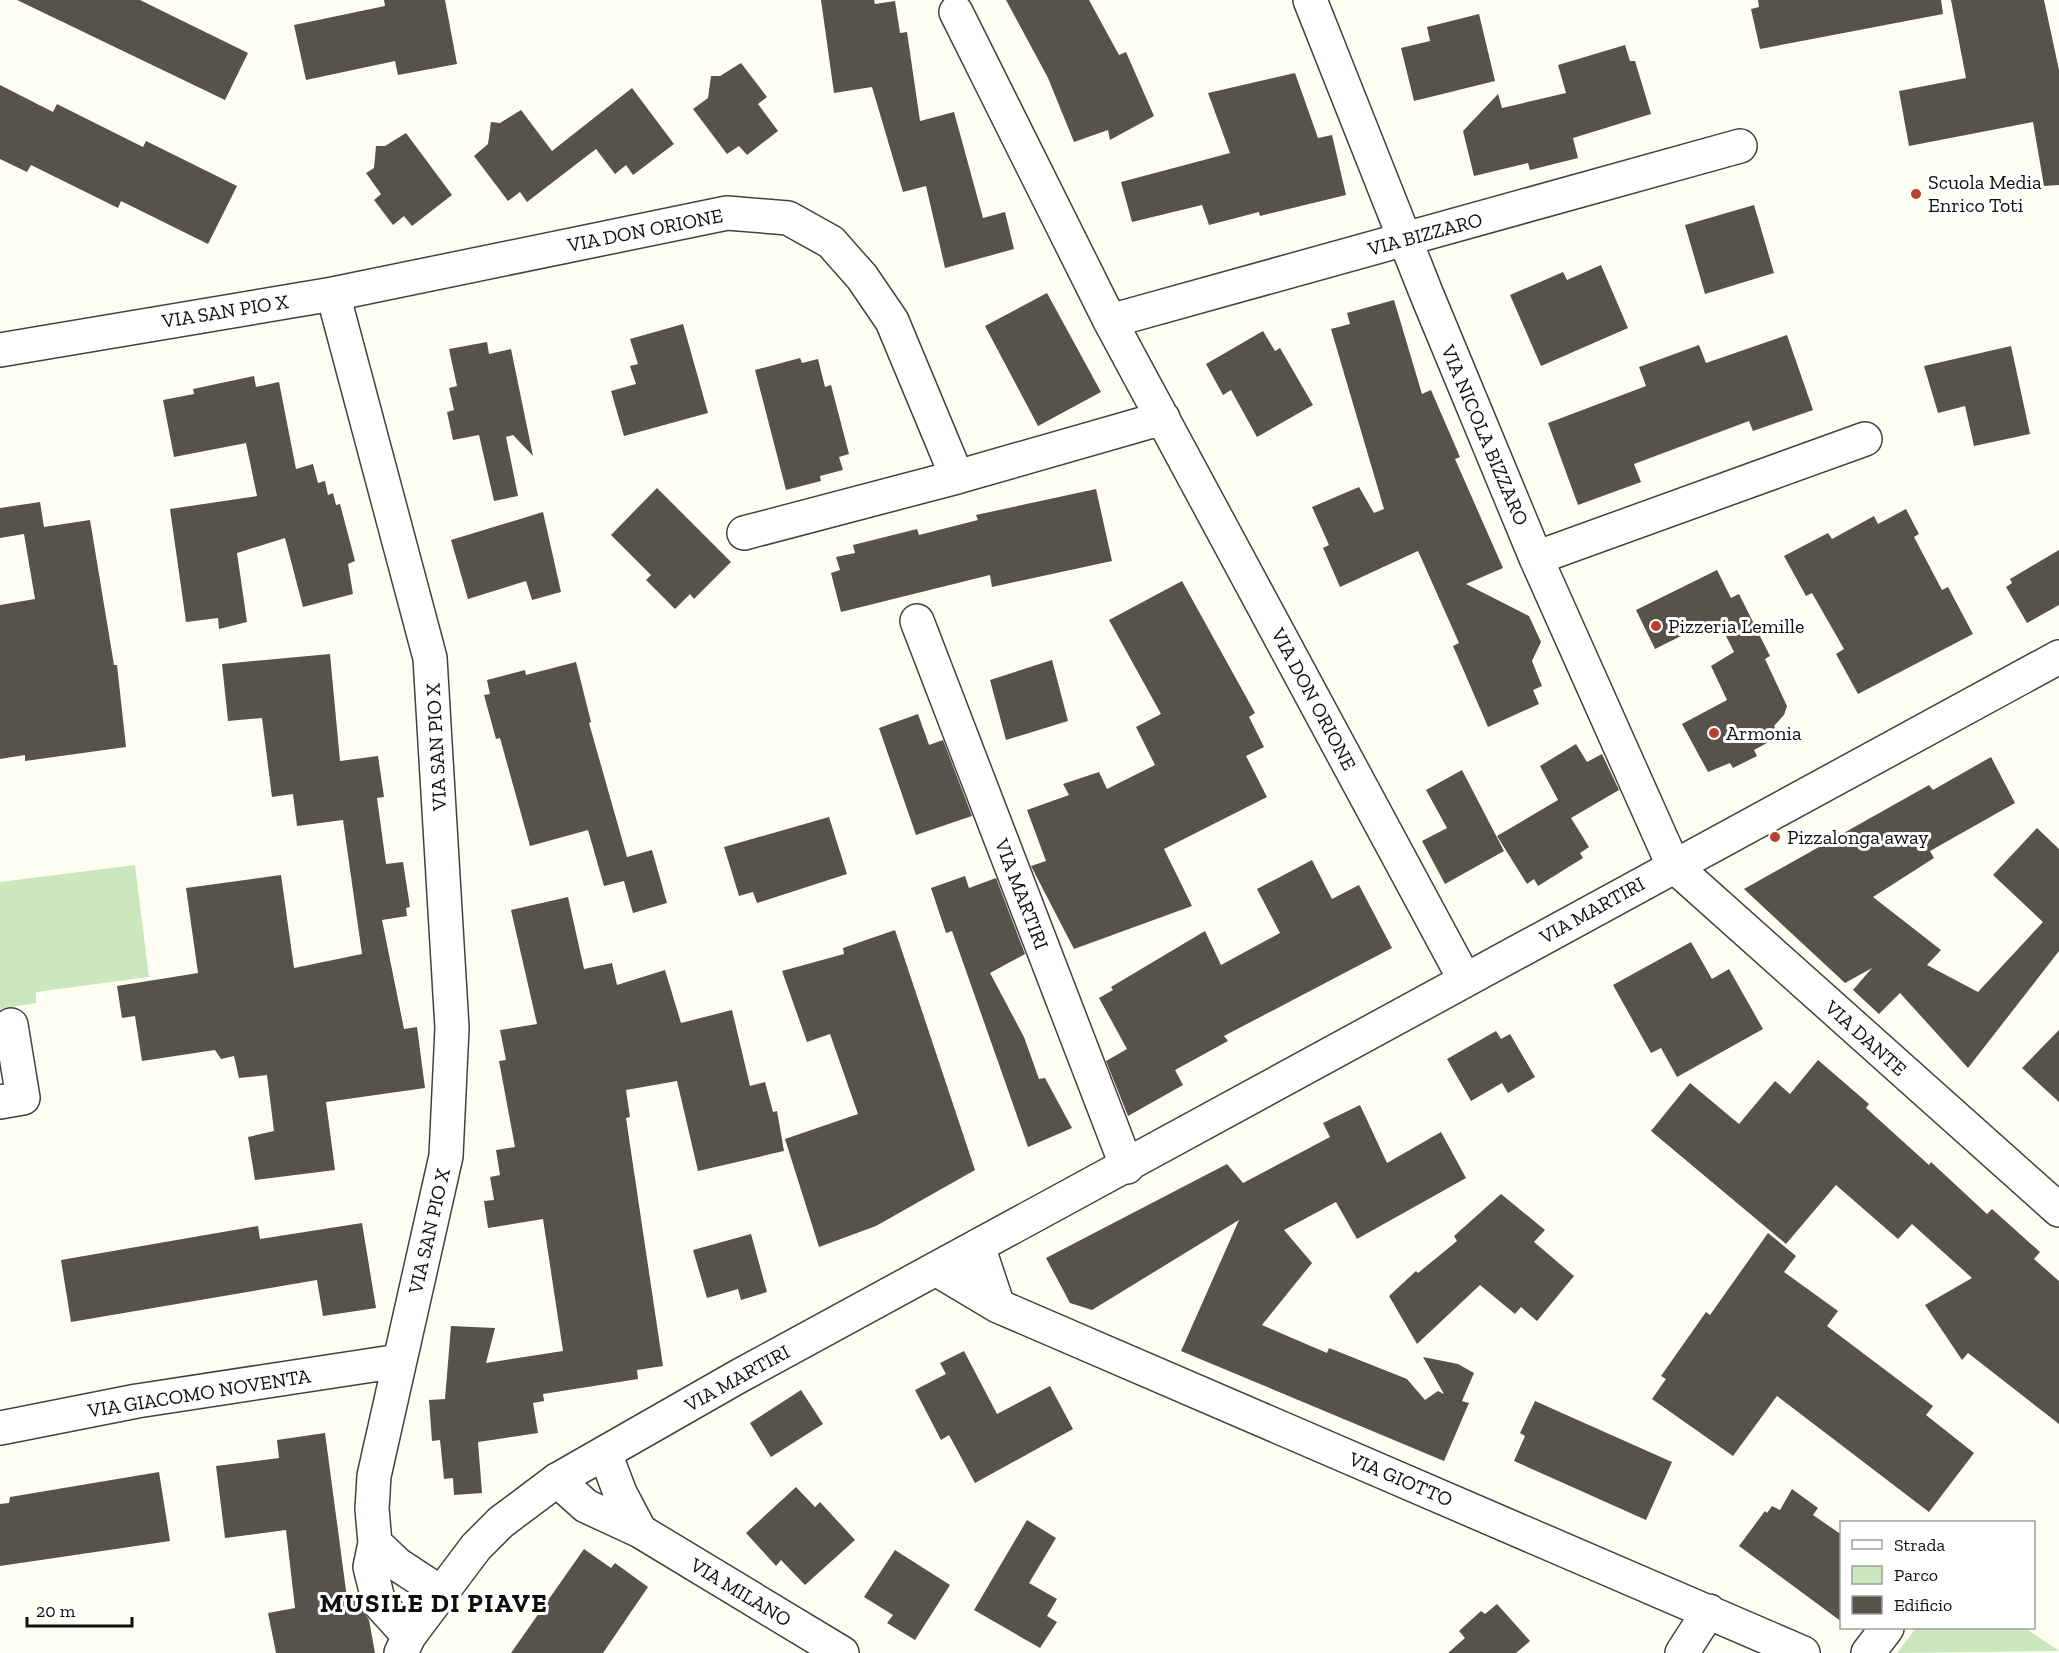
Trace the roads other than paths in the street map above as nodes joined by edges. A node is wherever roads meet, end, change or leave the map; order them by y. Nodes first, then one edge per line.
1 (1310, 0) edge
2 (956, 12) dead end
3 (1740, 146) dead end
4 (1405, 240) junction
5 (333, 294) junction
6 (1110, 321) junction
7 (0, 350) edge
8 (1163, 418) junction
9 (1865, 439) dead end
10 (957, 477) junction
11 (744, 532) dead end
12 (1536, 558) junction
13 (917, 621) dead end
14 (2059, 657) edge
15 (1673, 865) junction
16 (1465, 980) junction
17 (11, 1025) dead end
18 (0, 1102) edge
19 (1127, 1167) junction
20 (2059, 1210) edge
21 (978, 1246) junction
22 (936, 1269) junction
23 (998, 1306) junction
24 (399, 1361) junction
25 (0, 1428) edge
26 (605, 1453) junction
27 (557, 1480) junction
28 (640, 1531) junction
29 (375, 1543) junction
30 (441, 1593) junction
31 (1709, 1611) junction
32 (1886, 1629) edge
33 (405, 1644) edge
34 (842, 1653) edge
35 (1682, 1653) edge
36 (1803, 1653) edge
37 (1868, 1653) edge

1 - 4 street, VIA NICOLA BIZZARO
2 - 6 street, VIA DON ORIONE
3 - 4 street, VIA BIZZARO
4 - 6 street, VIA BIZZARO
4 - 12 street, VIA NICOLA BIZZARO
5 - 7 street, VIA SAN PIO X
5 - 10 street, VIA DON ORIONE
5 - 24 street, VIA SAN PIO X
6 - 8 street, VIA DON ORIONE
8 - 10 street
8 - 16 street, VIA DON ORIONE
9 - 12 street
10 - 11 street
12 - 15 street, VIA NICOLA BIZZARO
13 - 19 street, VIA MARTIRI
14 - 15 street, VIA MARTIRI
15 - 16 street, VIA MARTIRI
15 - 20 street, VIA DANTE
16 - 19 street, VIA MARTIRI
17 - 18 street
19 - 21 street, VIA MARTIRI
21 - 22 street, VIA MARTIRI
21 - 23 street
22 - 23 street, VIA GIOTTO
22 - 26 street, VIA MARTIRI
23 - 31 street, VIA GIOTTO
24 - 25 street, VIA GIACOMO NOVENTA
24 - 29 street, VIA SAN PIO X
26 - 27 street, VIA MARTIRI
26 - 28 street
27 - 28 street, VIA MILANO
27 - 30 street, VIA MARTIRI
28 - 34 street, VIA MILANO
29 - 30 street
29 - 33 street, VIA SAN PIO X
30 - 33 street, VIA MARTIRI
31 - 35 street
31 - 36 street, VIA GIOTTO
32 - 37 street

